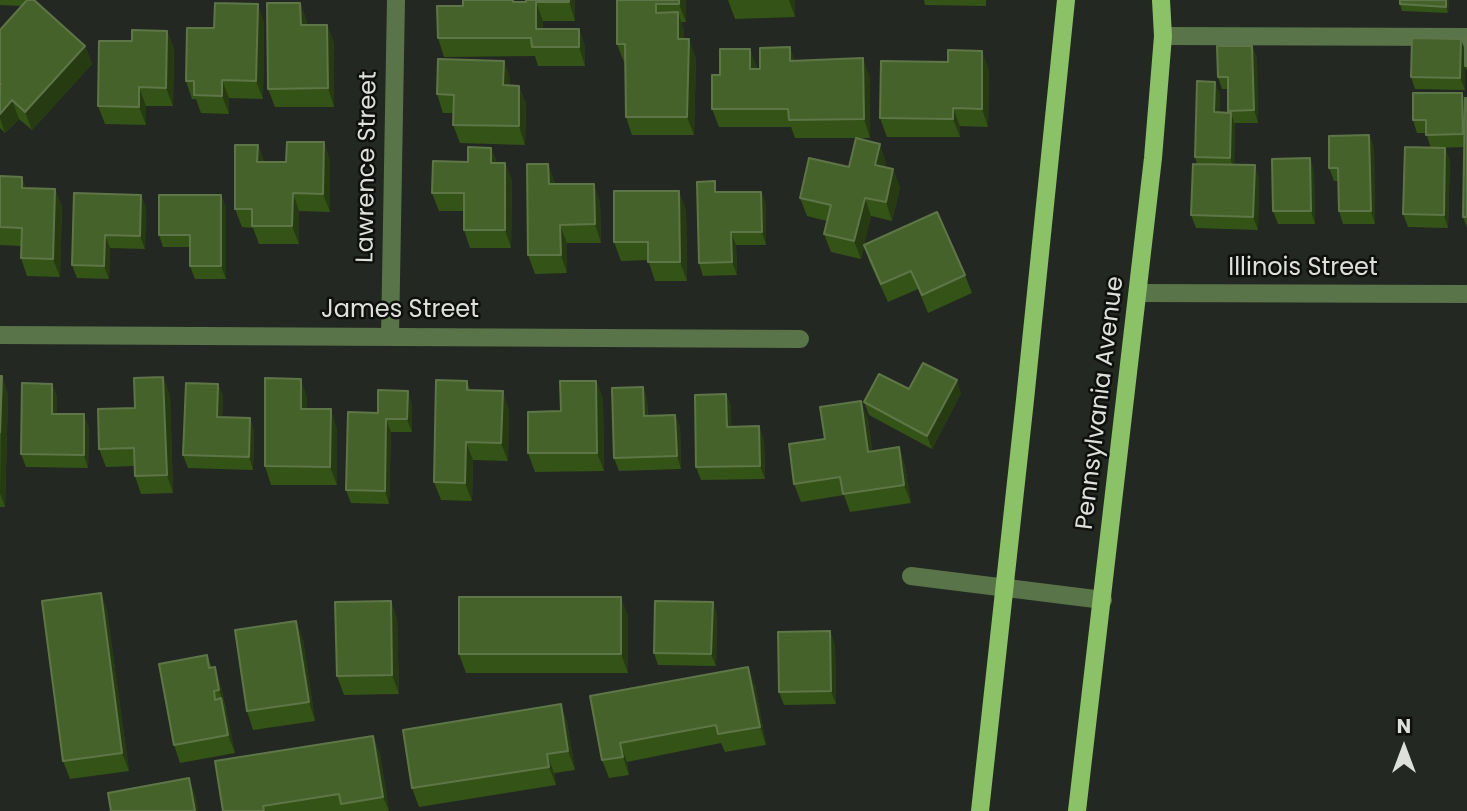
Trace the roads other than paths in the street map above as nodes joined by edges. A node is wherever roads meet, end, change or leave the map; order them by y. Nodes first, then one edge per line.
1 (396, 0) edge
2 (1066, 0) edge
3 (1161, 0) edge
4 (1163, 36) junction
5 (1467, 37) edge
6 (1139, 293) junction
7 (1467, 293) edge
8 (0, 335) edge
9 (390, 335) junction
10 (800, 339) dead end
11 (911, 576) dead end
12 (1005, 588) junction
13 (1103, 600) junction
14 (980, 811) edge
15 (1077, 811) edge

1 - 9 street, Lawrence Street
2 - 12 main road
3 - 4 main road, Pennsylvania Avenue
4 - 5 street
4 - 6 main road, Pennsylvania Avenue
6 - 7 street, Illinois Street
6 - 13 main road, Pennsylvania Avenue
8 - 9 street, James Street
9 - 10 street, James Street
11 - 12 street
12 - 13 street
12 - 14 main road
13 - 15 main road, Pennsylvania Avenue

